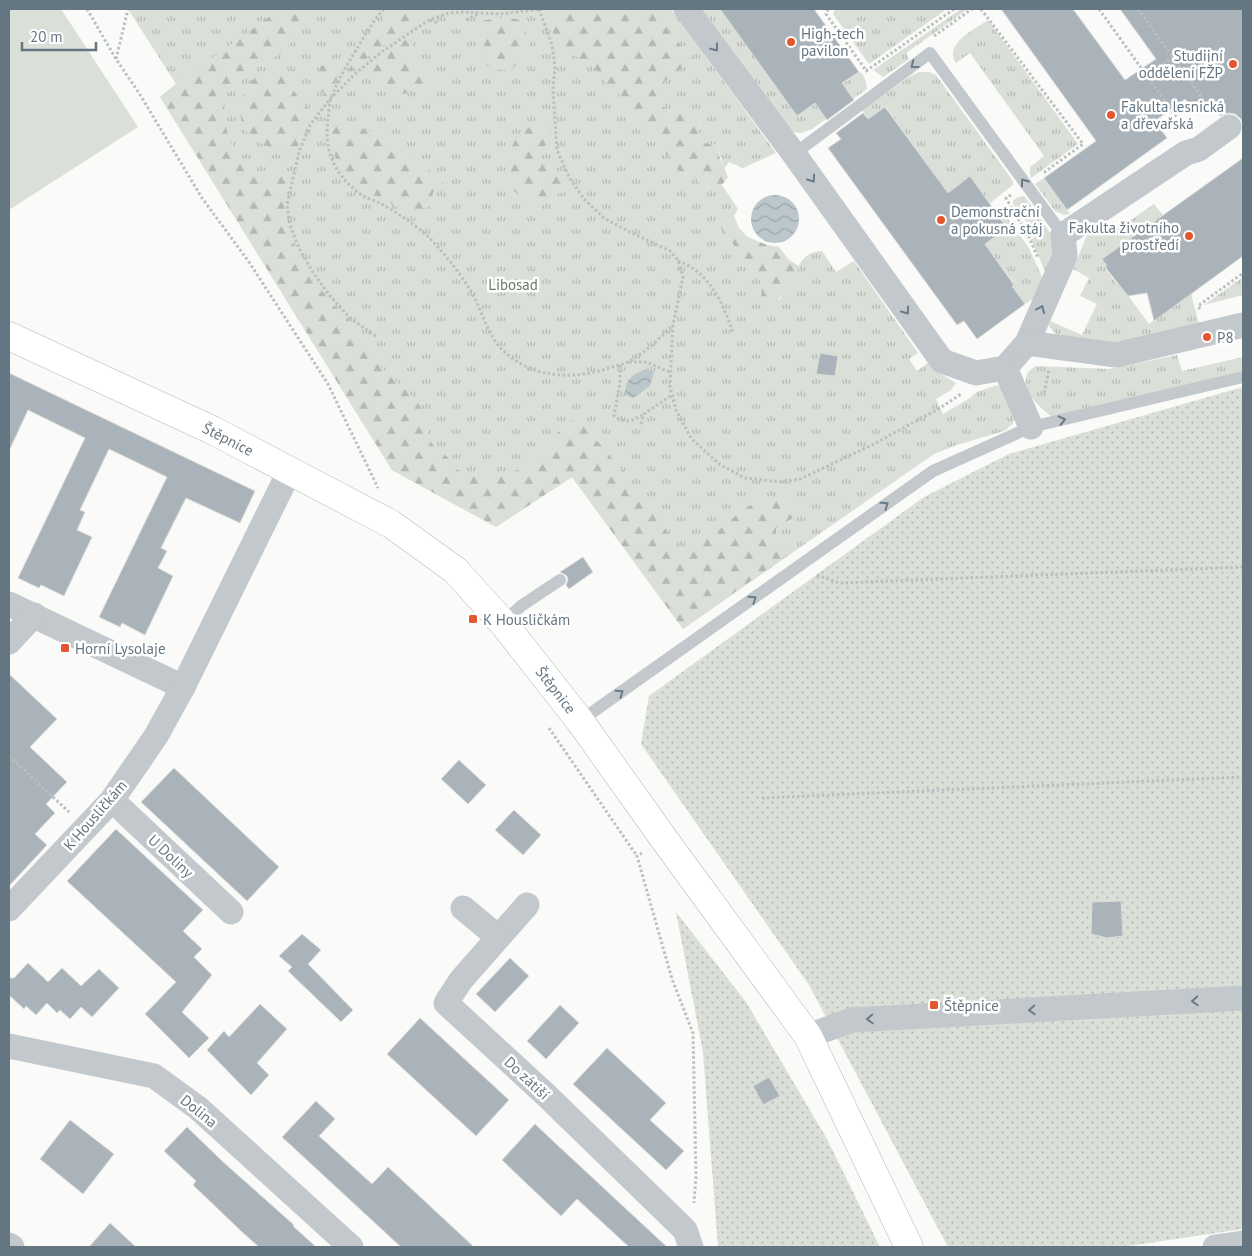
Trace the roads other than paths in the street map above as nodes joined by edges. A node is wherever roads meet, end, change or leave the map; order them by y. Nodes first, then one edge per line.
1 (686, 9) edge
2 (1229, 127) dead end
3 (794, 154) junction
4 (1063, 235) junction
5 (1243, 325) edge
6 (9, 336) edge
7 (1027, 343) junction
8 (1005, 368) junction
9 (1243, 377) edge
10 (1036, 426) junction
11 (290, 470) junction
12 (560, 580) dead end
13 (9, 604) edge
14 (34, 616) junction
15 (503, 623) junction
16 (9, 642) edge
17 (183, 687) junction
18 (580, 721) junction
19 (112, 800) junction
20 (526, 905) dead end
21 (463, 908) dead end
22 (9, 909) edge
23 (231, 912) dead end
24 (498, 937) junction
25 (1243, 998) edge
26 (808, 1036) junction
27 (9, 1046) edge
28 (688, 1238) edge
29 (1243, 1242) edge
30 (9, 1245) edge
31 (12, 1247) edge
32 (351, 1247) edge
33 (908, 1247) edge
34 (1215, 1247) edge

1 -> 3 street
2 - 4 street
4 -> 3 lane
3 -> 8 street
7 -> 4 street
5 - 7 street
6 - 11 street, Štěpnice
7 - 8 street
8 - 10 street
10 -> 9 lane
18 -> 10 lane
11 - 15 street, Štěpnice
11 - 17 street, K Housličkám
12 - 15 lane
13 - 14 street
14 - 16 street
14 - 17 street
15 - 18 street, Štěpnice
17 - 19 street, K Housličkám
18 - 26 street, Štěpnice
19 - 22 street, K Housličkám
19 - 23 street, U Doliny
20 - 24 street, Do zátiší
21 - 24 street
24 - 28 street, Do zátiší
25 -> 26 street
26 - 33 street, Štěpnice
27 - 32 street, Dolina
29 - 34 street
30 - 31 street

